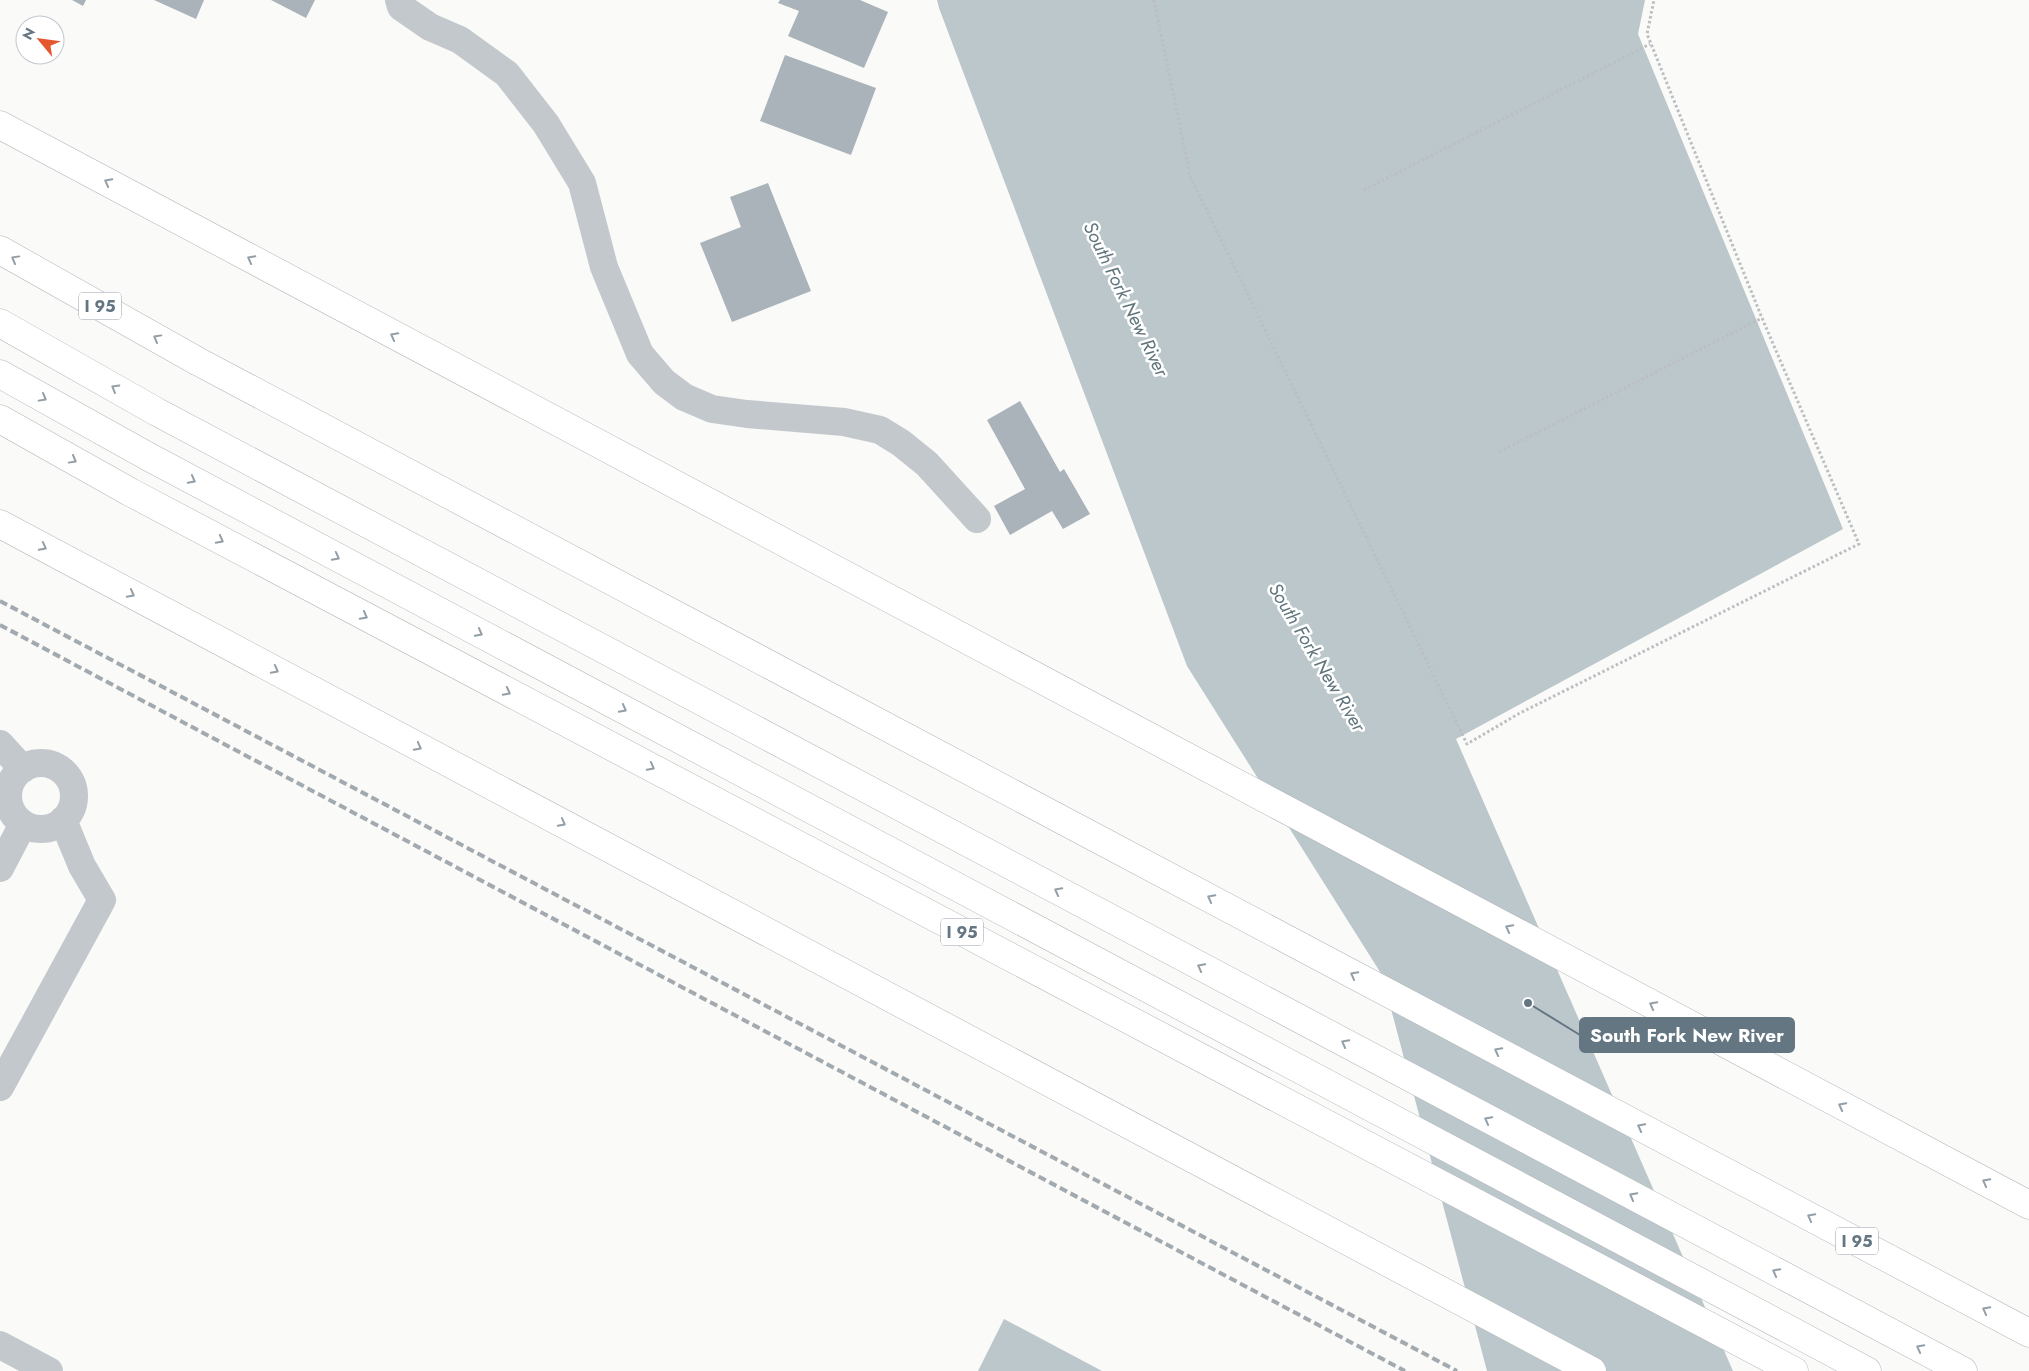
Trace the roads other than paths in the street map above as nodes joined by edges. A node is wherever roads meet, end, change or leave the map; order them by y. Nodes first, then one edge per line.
1 (399, 0) edge
2 (0, 125) edge
3 (0, 250) edge
4 (0, 323) edge
5 (0, 374) edge
6 (0, 420) edge
7 (977, 519) dead end
8 (0, 524) edge
9 (0, 744) edge
10 (23, 769) junction
11 (63, 820) junction
12 (23, 824) junction
13 (0, 868) edge
14 (0, 1087) edge
15 (2029, 1205) edge
16 (2029, 1332) edge
17 (0, 1345) edge
18 (49, 1371) edge
19 (1592, 1371) edge
20 (1794, 1371) edge
21 (1867, 1371) edge
22 (1963, 1371) edge

1 - 7 street
15 -> 2 highway
16 -> 3 highway, I 95
22 -> 4 highway
5 -> 21 highway
6 -> 20 highway, I 95
8 -> 19 highway
9 - 10 street
10 - 11 street
10 - 12 street
11 - 12 street
11 - 14 street
12 - 13 street
17 - 18 street

